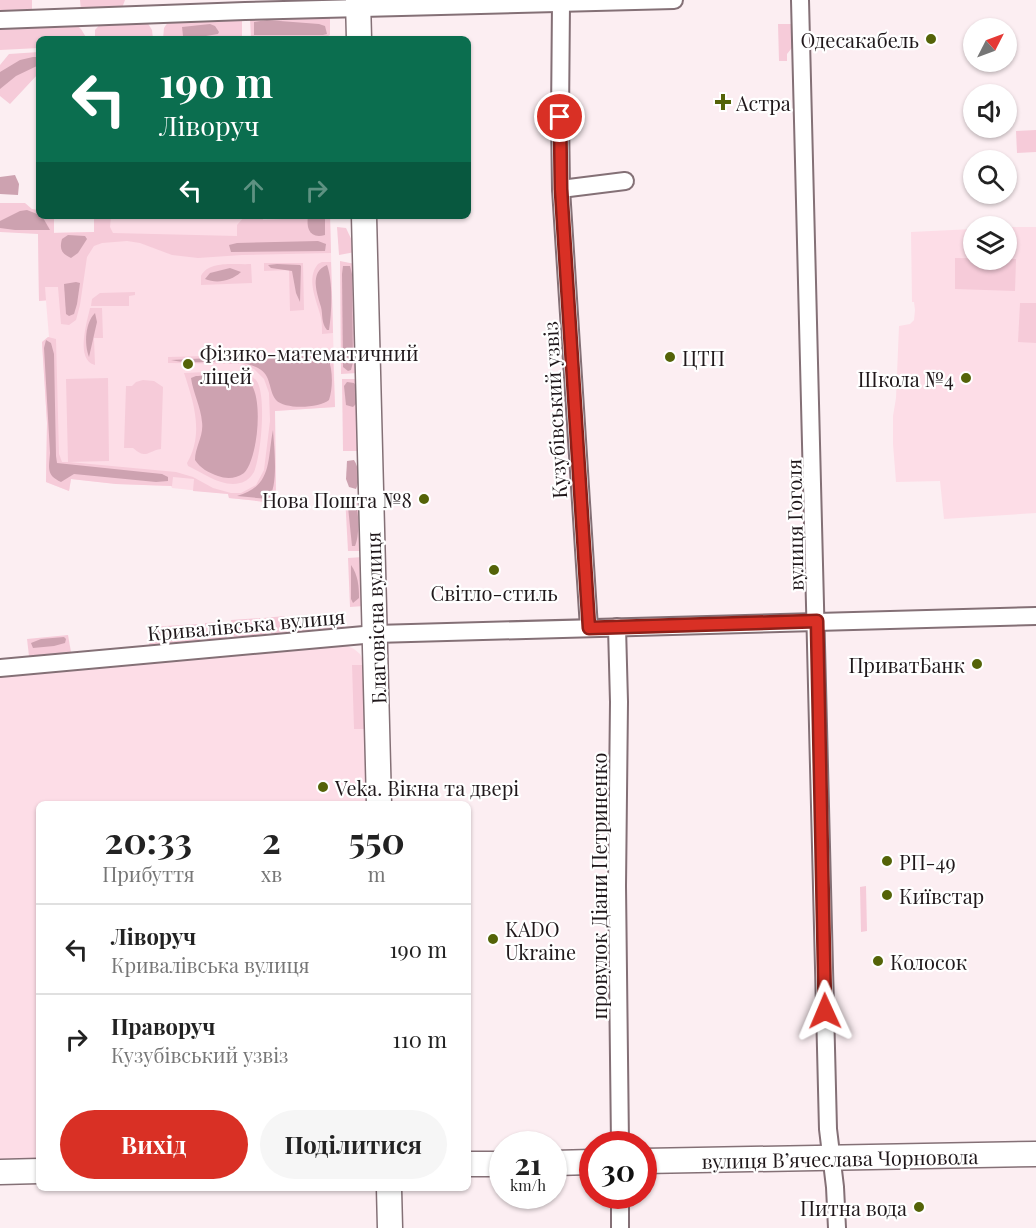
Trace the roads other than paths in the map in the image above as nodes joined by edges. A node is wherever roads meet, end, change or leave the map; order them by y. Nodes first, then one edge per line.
1 (674, 0) edge
2 (800, 0) edge
3 (561, 3) junction
4 (358, 4) edge
5 (0, 20) edge
6 (359, 36) edge
7 (625, 181) dead end
8 (561, 189) junction
9 (364, 219) edge
10 (1036, 616) edge
11 (817, 621) junction
12 (617, 627) junction
13 (589, 628) junction
14 (375, 634) junction
15 (0, 668) edge
16 (380, 801) edge
17 (620, 1131) edge
18 (1036, 1154) edge
19 (832, 1158) junction
20 (657, 1161) edge
21 (471, 1164) edge
22 (489, 1164) edge
23 (0, 1172) edge
24 (36, 1172) edge
25 (389, 1191) edge
26 (621, 1209) edge
27 (390, 1228) edge
28 (621, 1228) edge
29 (837, 1228) edge

1 - 3 street
2 - 11 street, вулиця Гоголя
3 - 4 street
3 - 8 street, Кузубівський узвіз
4 - 5 street
4 - 6 main road
7 - 8 street
8 - 13 street, Кузубівський узвіз
9 - 14 main road, Благовісна вулиця
10 - 11 street, Кривалівська вулиця
11 - 12 street, Кривалівська вулиця
11 - 19 street, вулиця Гоголя
12 - 13 street, Кривалівська вулиця
12 - 17 street, провулок Діани Петриненко
13 - 14 street, Кривалівська вулиця
14 - 15 street, Кривалівська вулиця
14 - 16 main road, Благовісна вулиця
18 - 19 main road, вулиця Вʼячеслава Чорновола
19 - 20 main road, вулиця Вʼячеслава Чорновола
19 - 29 street, вулиця Гоголя
21 - 22 main road
23 - 24 main road
25 - 27 main road
26 - 28 street

